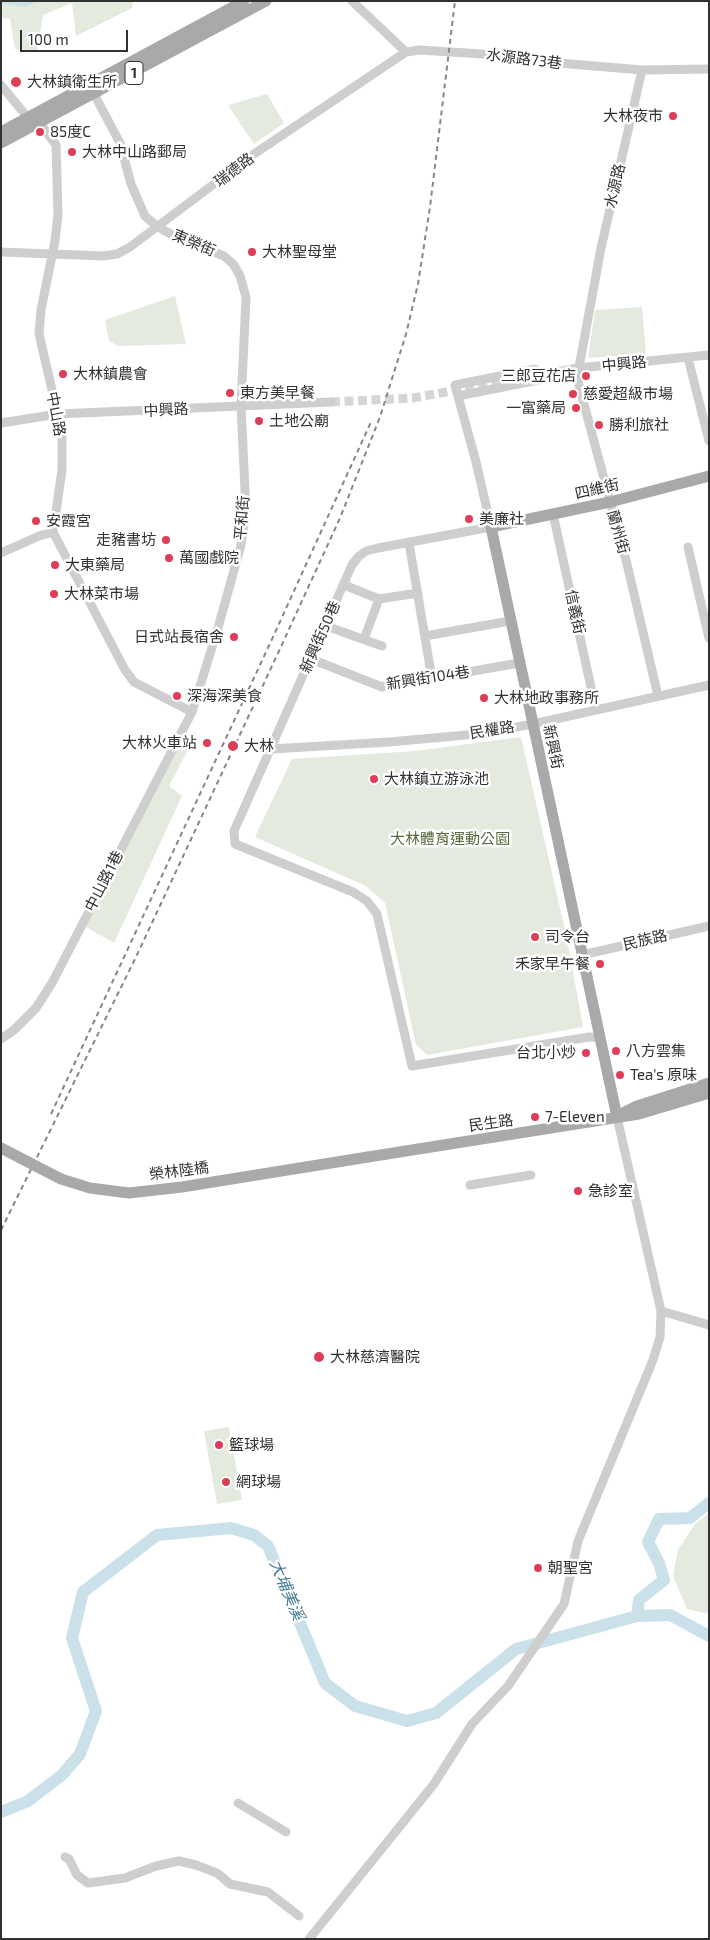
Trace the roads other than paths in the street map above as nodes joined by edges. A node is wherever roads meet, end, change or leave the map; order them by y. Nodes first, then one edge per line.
1 (244, 1) edge
2 (266, 1) edge
3 (352, 1) edge
4 (406, 52) junction
5 (159, 53) junction
6 (709, 69) edge
7 (642, 70) junction
8 (1, 85) edge
9 (94, 94) junction
10 (28, 118) junction
11 (40, 123) junction
12 (1, 132) edge
13 (1, 143) edge
14 (158, 228) junction
15 (1, 252) edge
16 (52, 253) junction
17 (709, 355) edge
18 (688, 358) junction
19 (578, 368) junction
20 (542, 375) junction
21 (458, 396) junction
22 (331, 402) tunnel mouth
23 (241, 406) junction
24 (58, 414) junction
25 (1, 423) edge
26 (709, 441) edge
27 (709, 476) edge
28 (610, 502) junction
29 (553, 514) junction
30 (491, 527) junction
31 (53, 532) junction
32 (409, 543) junction
33 (688, 547) dead end
34 (1, 553) edge
35 (344, 584) junction
36 (418, 593) junction
37 (379, 599) junction
38 (510, 621) junction
39 (326, 626) junction
40 (425, 636) junction
41 (709, 638) edge
42 (364, 639) junction
43 (382, 646) dead end
44 (311, 659) junction
45 (519, 663) junction
46 (432, 678) junction
47 (709, 685) edge
48 (658, 696) junction
49 (596, 710) junction
50 (192, 712) junction
51 (533, 724) junction
52 (272, 749) junction
53 (709, 926) edge
54 (582, 955) junction
55 (600, 1038) junction
56 (1, 1039) edge
57 (709, 1083) edge
58 (709, 1093) edge
59 (618, 1117) junction
60 (1, 1148) edge
61 (368, 1157) joint
62 (531, 1175) dead end
63 (470, 1184) dead end
64 (661, 1311) junction
65 (709, 1325) edge
66 (238, 1803) dead end
67 (286, 1832) dead end
68 (65, 1857) dead end
69 (299, 1916) dead end
70 (309, 1939) edge

1 - 5 main road, 1
2 - 5 main road, 1
3 - 4 street
4 - 7 street, 水源路73巷
4 - 14 street, 瑞德路
5 - 9 main road, 1
5 - 10 main road, 1
6 - 7 street
7 - 19 street, 水源路
8 - 10 street
9 - 11 main road, 1
9 - 14 street, 東榮街
10 - 11 street
10 - 12 main road, 1
11 - 13 main road, 1
11 - 16 street, 中山路
14 - 16 street, 瑞德路
14 - 23 street, 東榮街
15 - 16 street, 瑞德路
16 - 24 street, 中山路
17 - 18 street, 中興路
18 - 19 street, 中興路
18 - 26 street
19 - 20 street, 中興路
19 - 28 street, 蘭州街
20 - 21 street
20 - 21 street, 新興街
21 - 30 street, 新興街
22 - 23 street, 中興路
23 - 24 street, 中興路
23 - 50 street, 平和街
24 - 25 street, 中興路
24 - 31 street, 中山路
27 - 28 main road, 四維街
28 - 29 main road, 四維街
28 - 48 street, 蘭州街
29 - 30 main road, 四維街
29 - 49 street, 信義街
30 - 32 street, 新興街50巷
30 - 38 main road, 新興街
31 - 34 street
31 - 50 street
32 - 35 street, 新興街50巷
32 - 36 street
33 - 41 street
35 - 37 street
35 - 39 street, 新興街50巷
36 - 37 street
36 - 40 street
37 - 42 street
38 - 40 street
38 - 45 main road, 新興街
39 - 42 street
39 - 44 street, 新興街50巷
40 - 46 street
42 - 43 street
44 - 46 street, 新興街104巷
44 - 52 street, 新興街50巷
45 - 46 street, 新興街104巷
45 - 51 main road, 新興街
47 - 48 street, 民權路
48 - 49 street, 民權路
49 - 51 street, 民權路
50 - 56 street, 中山路1巷
51 - 52 street, 民權路
51 - 54 main road, 新興街
52 - 55 street, 新興街50巷
53 - 54 street, 民族路
54 - 55 main road, 新興街
55 - 59 main road, 新興街
57 - 59 main road, 民生路
58 - 59 main road, 民生路
59 - 61 main road, 民生路
59 - 64 street
60 - 61 main road, 榮林陸橋, bridge
62 - 63 street
64 - 65 street
64 - 70 street
66 - 67 street
68 - 69 street

